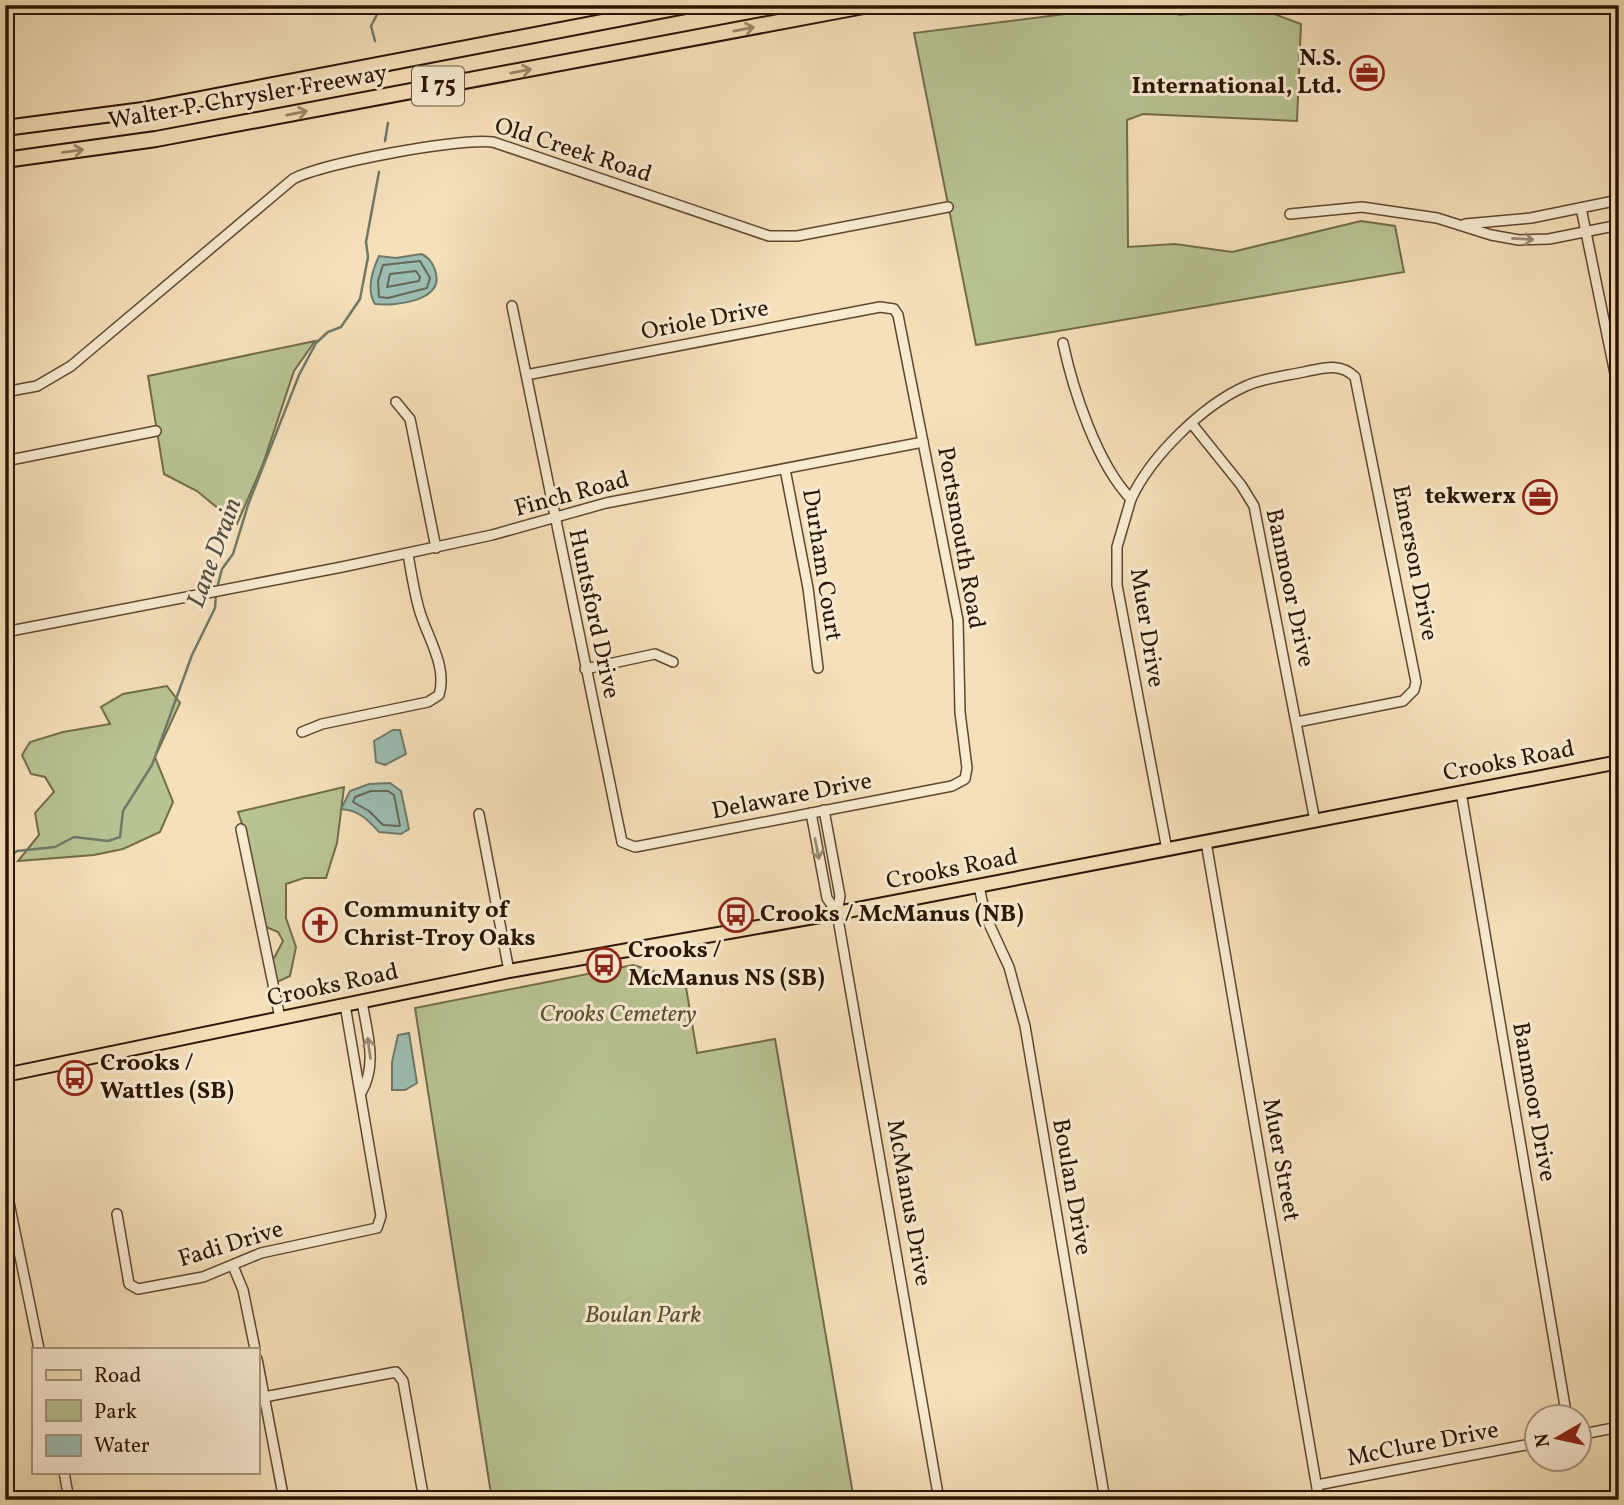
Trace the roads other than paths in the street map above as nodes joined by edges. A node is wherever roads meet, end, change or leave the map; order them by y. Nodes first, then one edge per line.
1 (691, 5) edge
2 (869, 5) edge
3 (5, 128) edge
4 (5, 160) edge
5 (1619, 200) edge
6 (948, 207) dead end
7 (1581, 208) junction
8 (1290, 214) dead end
9 (1461, 224) junction
10 (1619, 225) edge
11 (1587, 232) junction
12 (512, 306) dead end
13 (891, 308) joint
14 (1063, 343) dead end
15 (1303, 372) joint
16 (526, 375) junction
17 (5, 392) edge
18 (1619, 393) edge
19 (396, 402) dead end
20 (1192, 424) junction
21 (156, 431) dead end
22 (923, 442) junction
23 (5, 461) edge
24 (785, 469) junction
25 (1131, 499) junction
26 (554, 519) junction
27 (436, 548) junction
28 (408, 554) junction
29 (5, 632) edge
30 (673, 662) dead end
31 (585, 668) junction
32 (818, 668) dead end
33 (1297, 722) junction
34 (302, 732) dead end
35 (1619, 762) edge
36 (965, 779) joint
37 (1461, 792) junction
38 (824, 810) junction
39 (811, 813) junction
40 (479, 814) dead end
41 (1315, 821) junction
42 (241, 829) dead end
43 (1206, 842) junction
44 (626, 845) joint
45 (1167, 850) junction
46 (979, 886) junction
47 (837, 913) junction
48 (509, 971) junction
49 (362, 1002) junction
50 (345, 1005) junction
51 (280, 1018) junction
52 (5, 1075) edge
53 (361, 1093) junction
54 (5, 1183) edge
55 (117, 1214) dead end
56 (233, 1266) junction
57 (39, 1348) edge
58 (255, 1348) edge
59 (259, 1370) edge
60 (264, 1397) junction
61 (1565, 1404) edge
62 (1619, 1427) edge
63 (1592, 1432) edge
64 (1522, 1446) edge
65 (64, 1474) edge
66 (1317, 1485) junction
67 (69, 1500) edge
68 (284, 1500) edge
69 (425, 1500) edge
70 (939, 1500) edge
71 (1105, 1500) edge
72 (1319, 1500) edge

1 - 3 highway, Walter P. Chrysler Freeway / I 75
4 -> 2 highway, Walter P. Chrysler Freeway / I 75
5 - 7 street
6 - 17 street, Old Creek Road
7 - 9 street
7 - 11 street
8 - 9 street
9 -> 11 street
10 - 11 street
11 - 18 street
12 - 16 street, Huntsford Drive
13 - 16 street, Oriole Drive
13 - 22 street, Portsmouth Road
14 - 25 street
15 - 20 street, Muer Drive
15 - 33 street, Emerson Drive
16 - 26 street, Huntsford Drive
19 - 27 street
20 - 25 street, Muer Drive
20 - 33 street, Banmoor Drive
21 - 23 street
22 - 24 street, Finch Road
22 - 36 street, Portsmouth Road
24 - 26 street, Finch Road
24 - 32 street, Durham Court
25 - 45 street, Muer Drive
26 - 27 street, Finch Road
26 - 31 street, Huntsford Drive
27 - 28 street, Finch Road
28 - 29 street, Finch Road
28 - 34 street
30 - 31 street
31 - 44 street, Huntsford Drive
33 - 41 street, Banmoor Drive
35 - 37 main road, Crooks Road
36 - 38 street, Delaware Drive
37 - 41 main road, Crooks Road
37 - 61 street, Banmoor Drive
38 - 39 street, Delaware Drive
38 - 47 street
39 - 44 street, Delaware Drive
39 -> 47 street
40 - 48 street
41 - 43 main road, Crooks Road
42 - 51 street
43 - 45 main road, Crooks Road
43 - 66 street, Muer Street
45 - 46 main road, Crooks Road
46 - 47 main road, Crooks Road
46 - 71 street, Boulan Drive
47 - 48 main road, Crooks Road
47 - 70 street, McManus Drive
48 - 49 main road, Crooks Road
49 - 50 main road, Crooks Road
53 -> 49 street
50 - 51 main road, Crooks Road
50 - 53 street
51 - 52 main road, Crooks Road
53 - 56 street, Fadi Drive
54 - 57 street
55 - 56 street, Fadi Drive
56 - 58 street
59 - 60 street
60 - 68 street
60 - 69 street
62 - 63 street
64 - 66 street, McClure Drive
65 - 67 street
66 - 72 street

